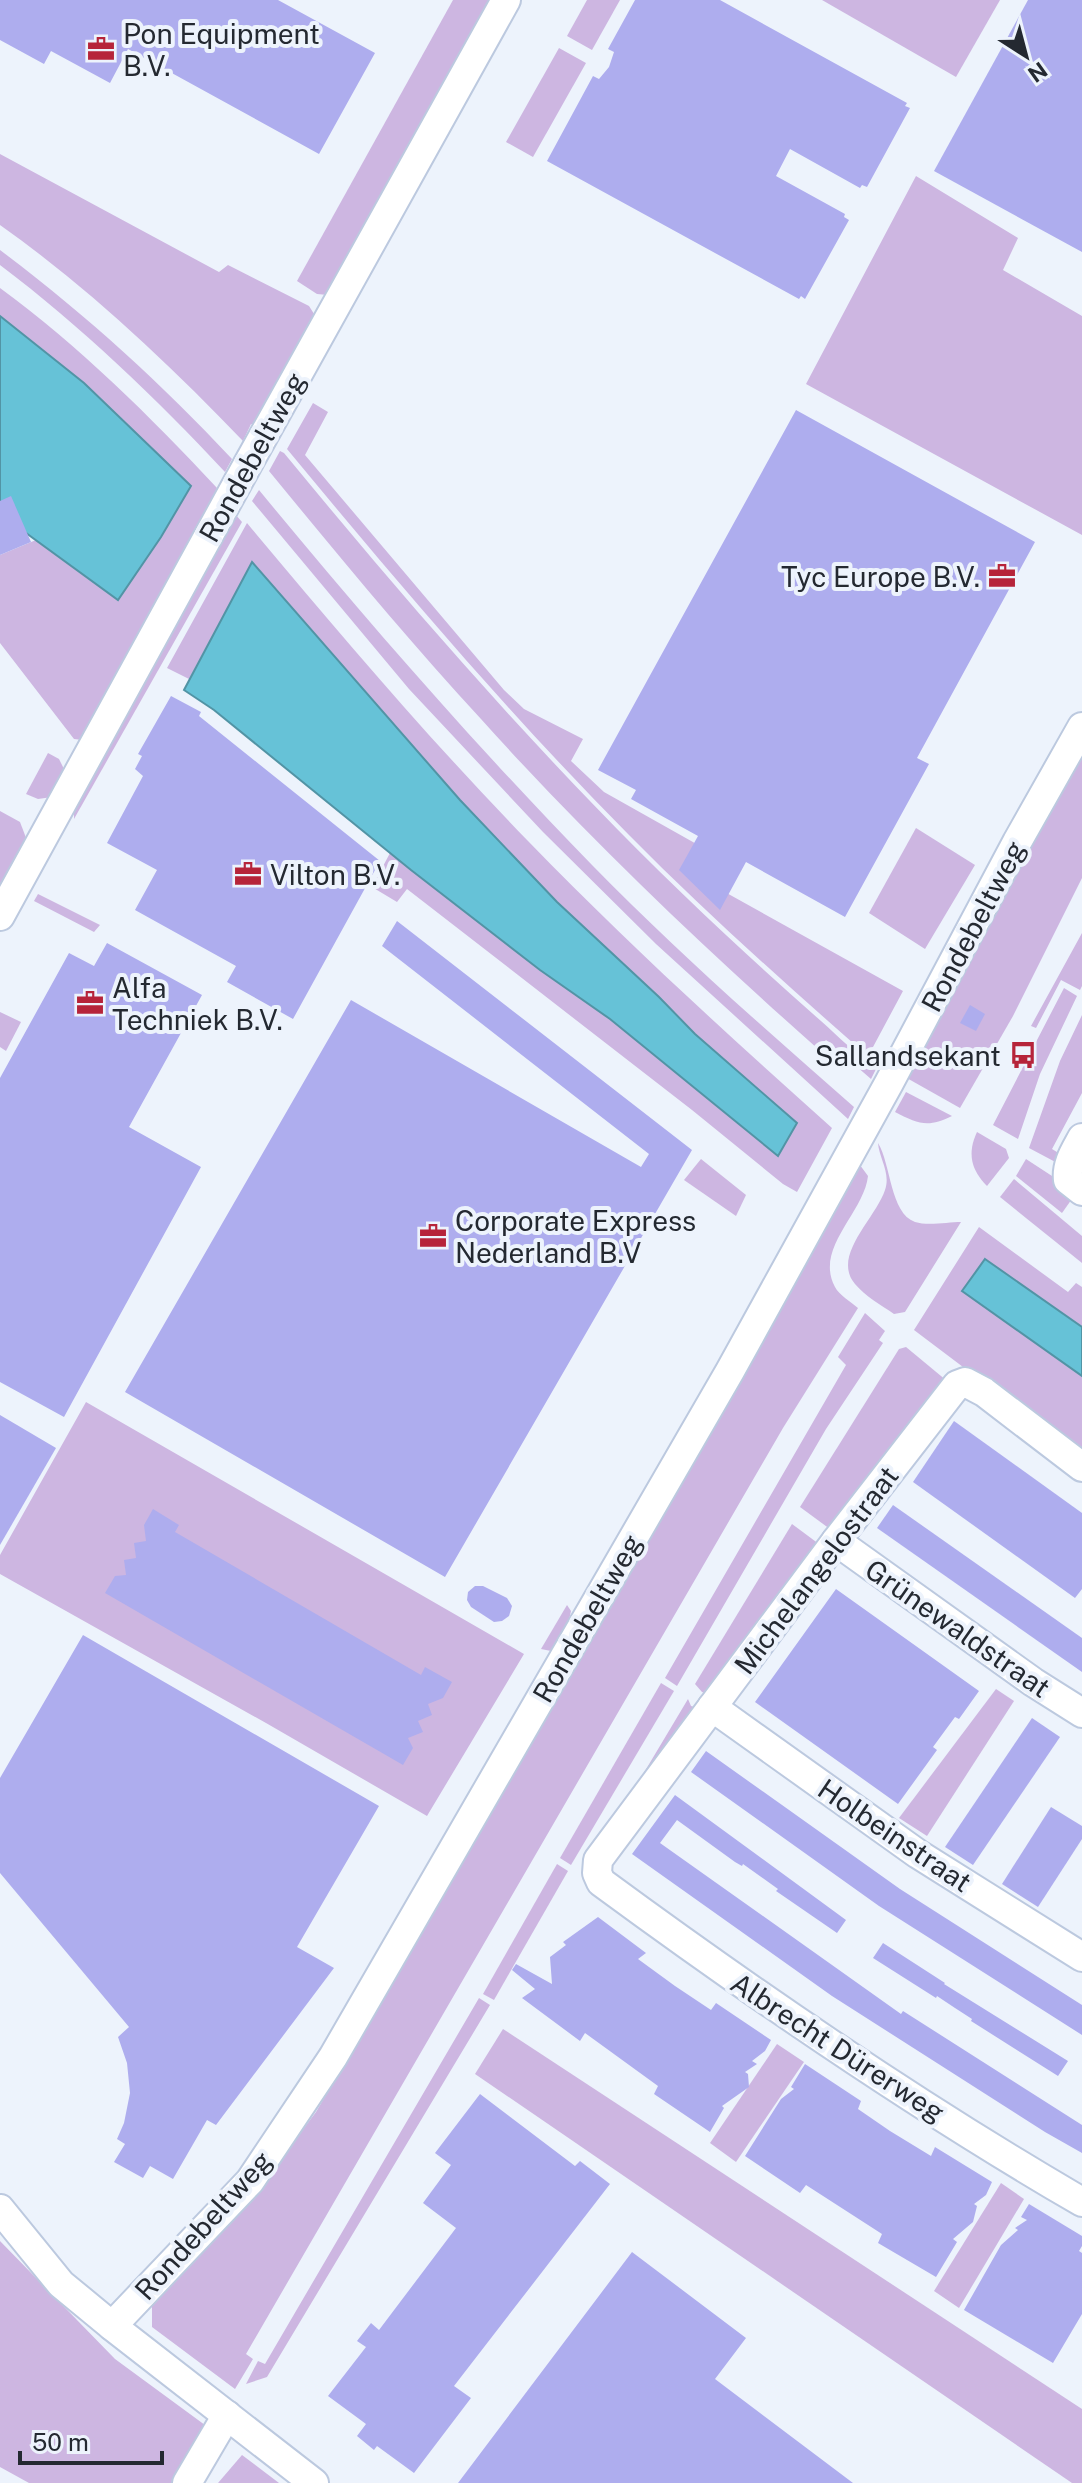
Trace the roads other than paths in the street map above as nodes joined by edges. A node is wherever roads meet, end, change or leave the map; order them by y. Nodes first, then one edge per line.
1 (506, 0) edge
2 (1082, 727) edge
3 (0, 916) edge
4 (1082, 1138) edge
5 (1075, 1182) edge
6 (1082, 1467) edge
7 (836, 1541) junction
8 (712, 1707) junction
9 (1082, 1713) edge
10 (601, 1882) joint
11 (1082, 1957) edge
12 (1082, 2202) edge
13 (0, 2209) edge
14 (112, 2326) junction
15 (227, 2415) junction
16 (187, 2483) edge
17 (314, 2483) edge

1 - 3 street, Rondebeltweg
2 - 14 street, Rondebeltweg
4 - 5 street
6 - 7 street, Michelangelostraat
7 - 8 street, Michelangelostraat
7 - 9 street, Grünewaldstraat
8 - 10 street, Michelangelostraat
8 - 11 street, Holbeinstraat
10 - 12 street, Albrecht Dürerweg
13 - 14 street, Rondebeltweg
14 - 15 street
15 - 16 street
15 - 17 street

